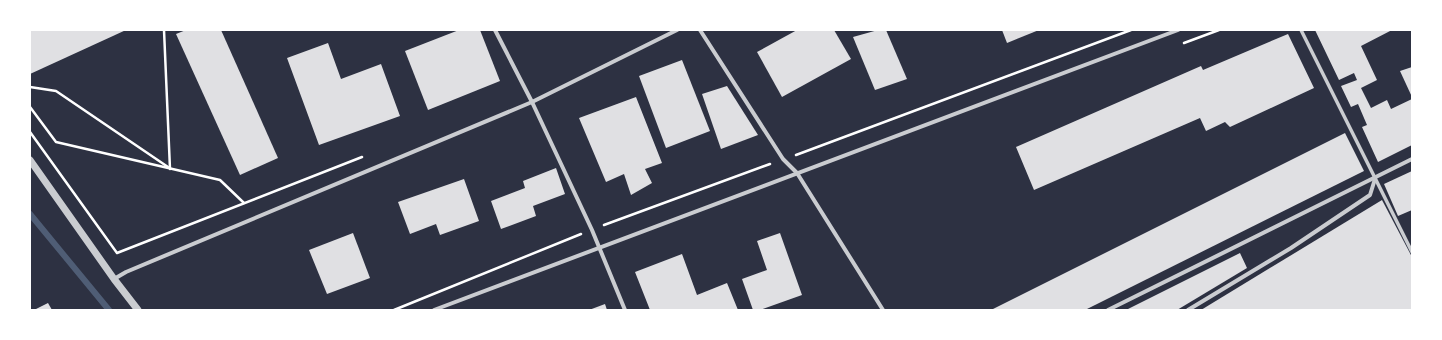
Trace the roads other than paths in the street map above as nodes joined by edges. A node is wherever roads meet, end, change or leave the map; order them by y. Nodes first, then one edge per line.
1 (495, 30) edge
2 (677, 30) edge
3 (700, 30) edge
4 (1178, 30) edge
5 (1301, 30) edge
6 (532, 102) junction
7 (1412, 159) edge
8 (30, 160) edge
9 (797, 173) junction
10 (1375, 179) junction
11 (599, 247) junction
12 (1412, 252) edge
13 (114, 279) junction
14 (881, 309) edge
15 (138, 310) edge
16 (434, 310) edge
17 (625, 310) edge
18 (1108, 310) edge
19 (1188, 310) edge

1 - 6 street
2 - 6 street
3 - 9 street
4 - 9 street
5 - 10 street
6 - 11 street
6 - 13 street
7 - 10 street
8 - 13 street
9 - 11 street
9 - 14 street
10 - 12 street
10 - 18 street
10 - 19 street
11 - 16 street
11 - 17 street
13 - 15 street

